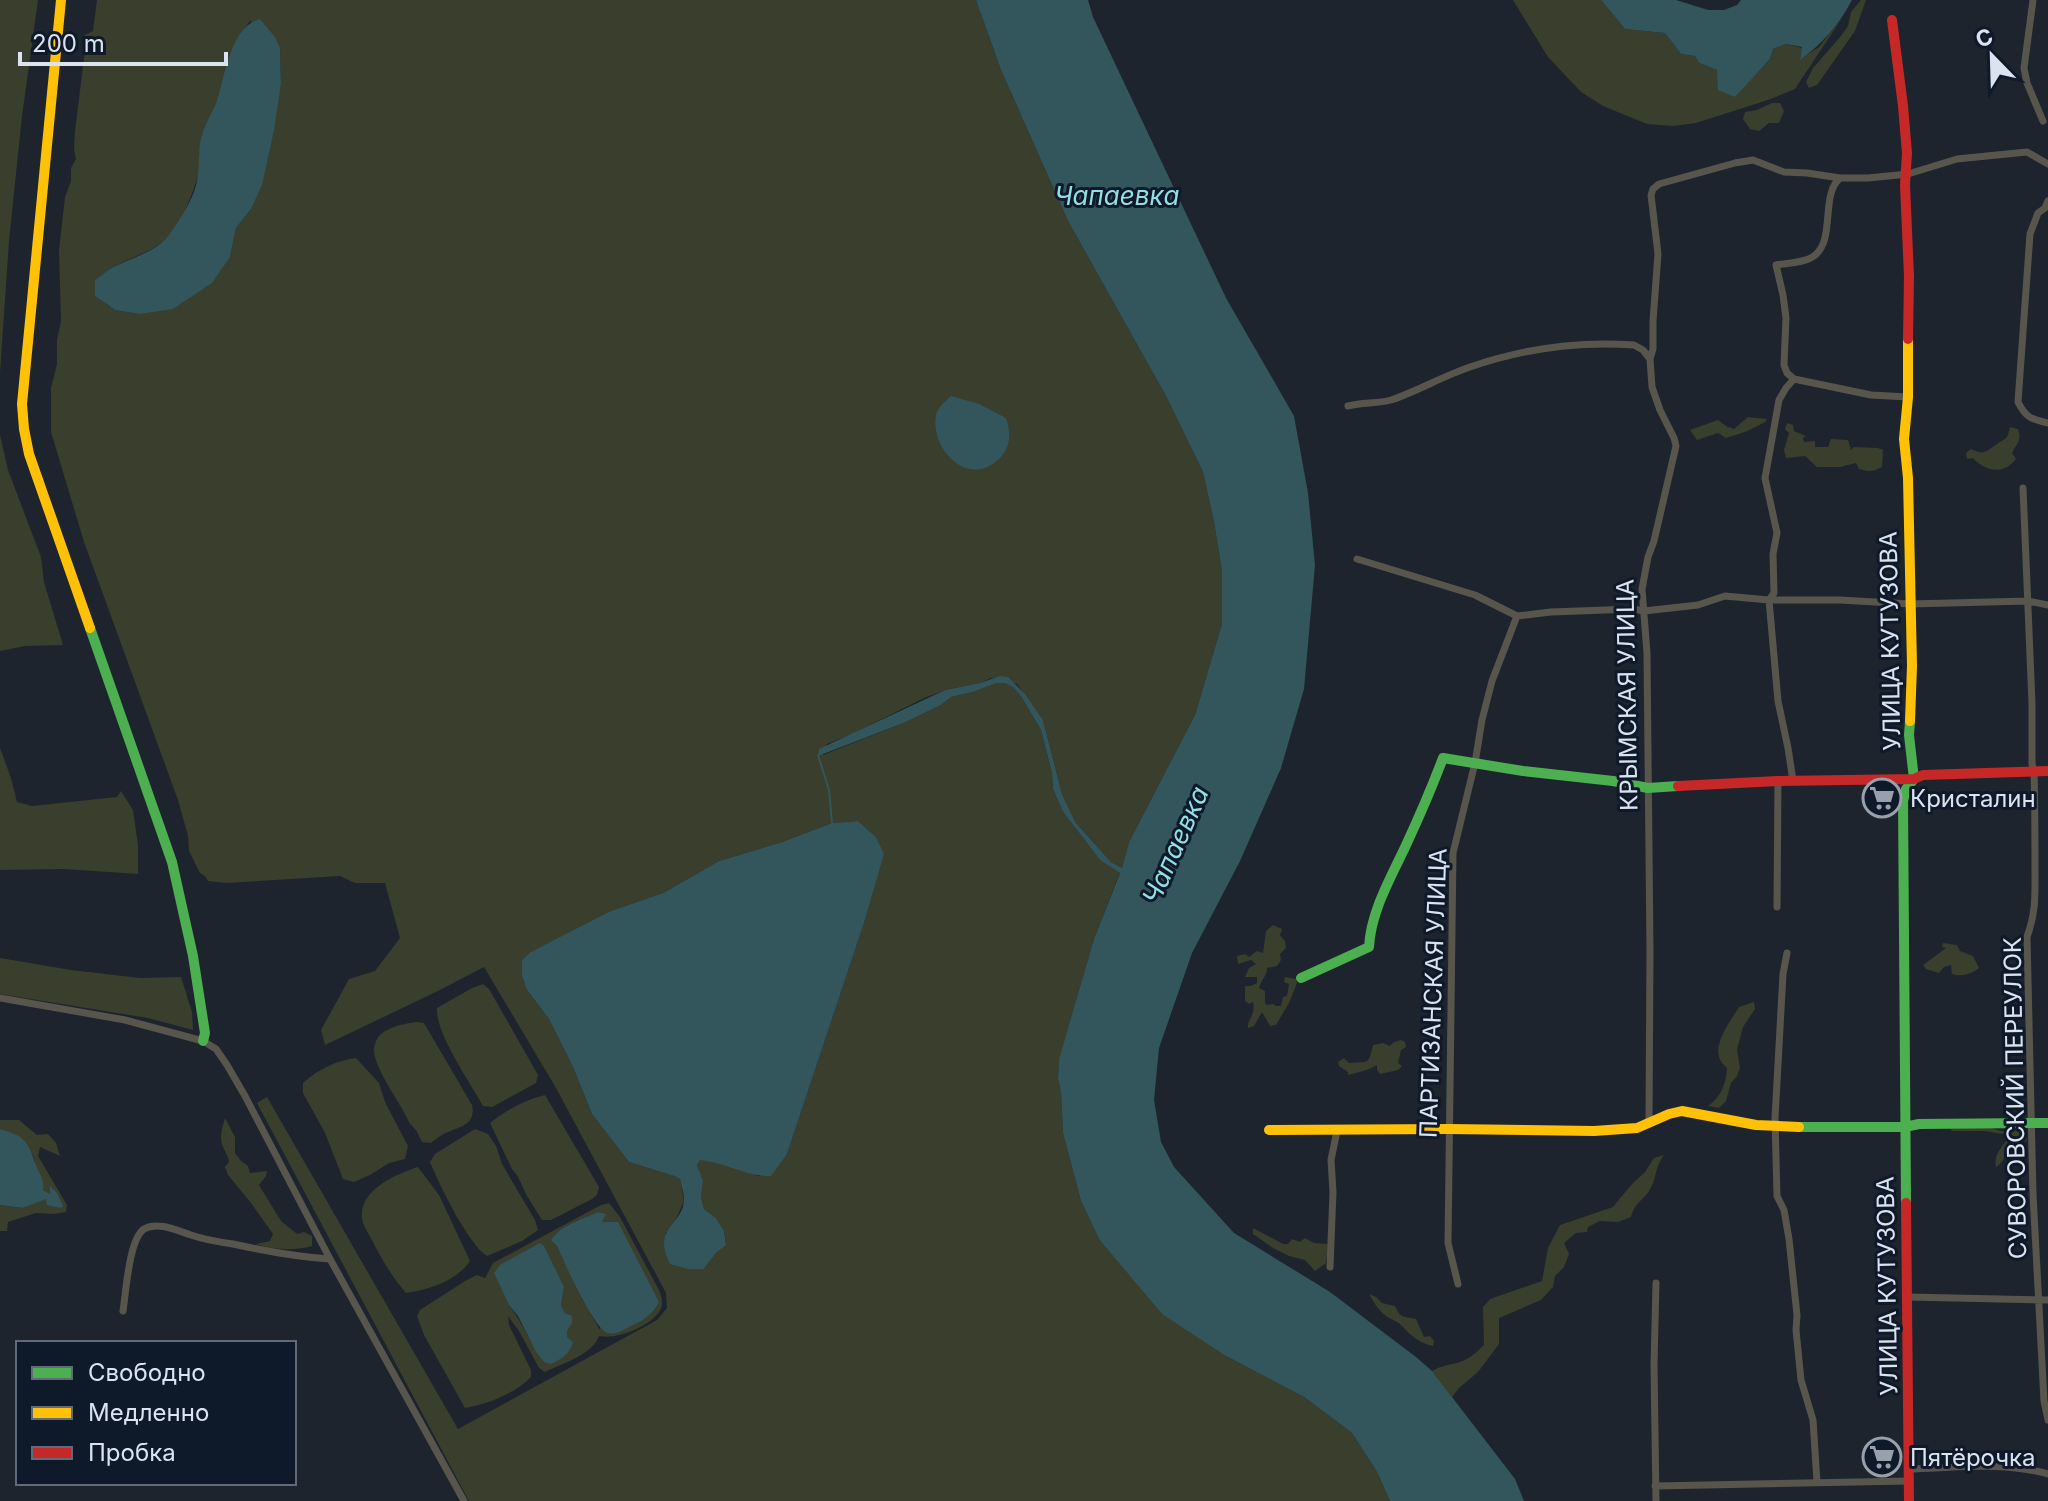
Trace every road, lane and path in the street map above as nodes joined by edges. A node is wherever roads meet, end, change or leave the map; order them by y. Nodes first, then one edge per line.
1 (61, 0) edge
2 (2033, 0) edge
3 (1892, 20) dead end
4 (2043, 121) dead end
5 (2048, 164) edge
6 (1908, 174) junction
7 (1840, 178) junction
8 (2048, 201) edge
9 (1650, 359) junction
10 (1794, 379) junction
11 (1908, 397) junction
12 (1348, 406) dead end
13 (2048, 423) edge
14 (2023, 488) dead end
15 (1357, 559) dead end
16 (1769, 600) junction
17 (2028, 601) junction
18 (1910, 604) junction
19 (2048, 605) edge
20 (1644, 611) junction
21 (1517, 616) junction
22 (1475, 763) junction
23 (2034, 771) junction
24 (2048, 771) edge
25 (1914, 779) junction
26 (1778, 781) junction
27 (1793, 781) junction
28 (1648, 788) junction
29 (1777, 907) dead end
30 (1787, 953) dead end
31 (1301, 978) dead end
32 (0, 998) edge
33 (203, 1041) junction
34 (1649, 1122) junction
35 (2031, 1123) junction
36 (2048, 1123) edge
37 (1776, 1127) junction
38 (1905, 1127) junction
39 (1449, 1129) junction
40 (1269, 1130) dead end
41 (1337, 1131) junction
42 (330, 1259) junction
43 (1330, 1267) dead end
44 (1656, 1283) dead end
45 (1458, 1284) dead end
46 (1907, 1297) junction
47 (2044, 1300) edge
48 (123, 1311) dead end
49 (2048, 1420) edge
50 (2048, 1474) edge
51 (1909, 1475) junction
52 (1817, 1482) junction
53 (1655, 1486) junction
54 (464, 1501) edge
55 (1656, 1501) edge
56 (1909, 1501) edge

1 - 33 street
2 - 4 street
3 - 6 street, УЛИЦА КУТУЗОВА
5 - 6 street
6 - 7 street
6 - 11 street, УЛИЦА КУТУЗОВА
7 - 9 street, КРЫМСКАЯ УЛИЦА
7 - 10 street
8 - 13 street
9 - 12 street
9 - 20 street, КРЫМСКАЯ УЛИЦА
10 - 11 street
10 - 16 street
11 - 18 street, УЛИЦА КУТУЗОВА
14 - 17 street, СУВОРОВСКИЙ ПЕРЕУЛОК
15 - 21 street
16 - 18 street
16 - 20 street
16 - 27 street
17 - 18 street
17 - 19 street
17 - 23 street, СУВОРОВСКИЙ ПЕРЕУЛОК
18 - 25 street, УЛИЦА КУТУЗОВА
20 - 21 street
20 - 28 street, КРЫМСКАЯ УЛИЦА
21 - 22 street, ПАРТИЗАНСКАЯ УЛИЦА
22 - 28 street
22 - 31 street, ПАРТИЗАНСКАЯ УЛИЦА
22 - 39 street, ПАРТИЗАНСКАЯ УЛИЦА
23 - 24 street
23 - 25 street
23 - 35 street, СУВОРОВСКИЙ ПЕРЕУЛОК
25 - 27 street
25 - 38 street, УЛИЦА КУТУЗОВА
26 - 27 street
26 - 28 street
26 - 29 street
28 - 34 street, КРЫМСКАЯ УЛИЦА
30 - 37 street
32 - 33 street
33 - 42 street
34 - 37 street
34 - 39 street
35 - 36 street
35 - 38 street
35 - 47 street, СУВОРОВСКИЙ ПЕРЕУЛОК
37 - 38 street
37 - 52 street
38 - 46 street, УЛИЦА КУТУЗОВА
39 - 41 street
39 - 45 street, ПАРТИЗАНСКАЯ УЛИЦА
40 - 41 street
41 - 43 street
42 - 48 street
42 - 54 street
44 - 53 street
46 - 47 street
46 - 51 street, УЛИЦА КУТУЗОВА
47 - 49 street, СУВОРОВСКИЙ ПЕРЕУЛОК
50 - 51 street
51 - 52 street
51 - 56 street, УЛИЦА КУТУЗОВА
52 - 53 street
53 - 55 street

